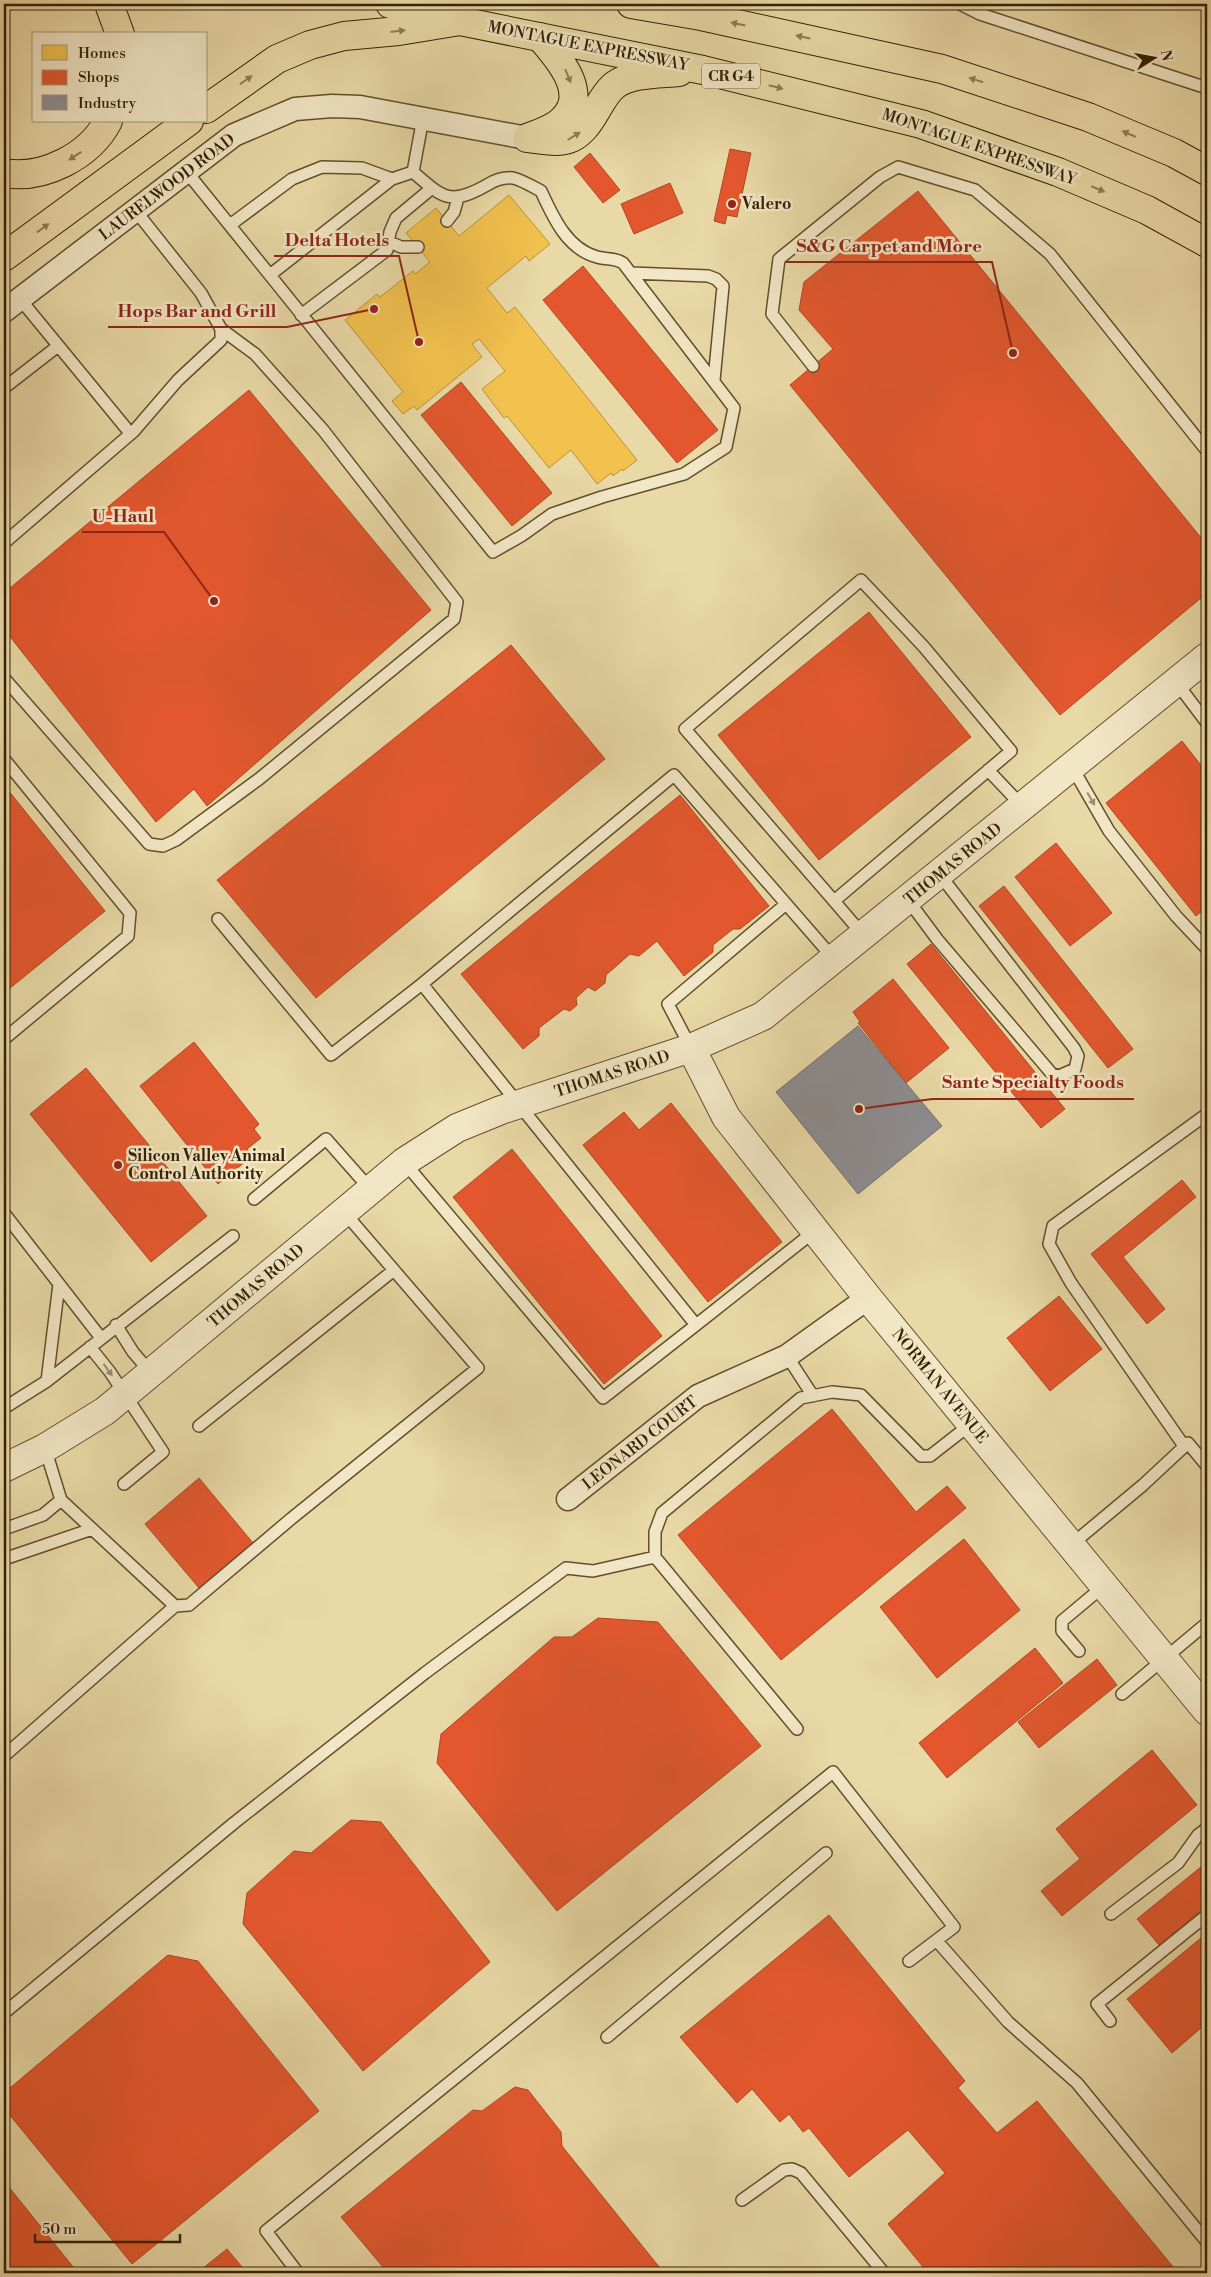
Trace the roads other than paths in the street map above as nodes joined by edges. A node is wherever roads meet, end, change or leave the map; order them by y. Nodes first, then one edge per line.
1 (108, 4) edge
2 (390, 4) edge
3 (631, 4) edge
4 (960, 4) edge
5 (692, 10) edge
6 (460, 21) junction
7 (119, 32) edge
8 (540, 37) junction
9 (703, 70) junction
10 (1207, 88) edge
11 (208, 107) edge
12 (423, 118) junction
13 (107, 122) edge
14 (188, 122) edge
15 (527, 138) junction
16 (186, 171) junction
17 (1207, 171) edge
18 (413, 172) junction
19 (4, 173) edge
20 (392, 180) junction
21 (432, 188) junction
22 (458, 198) junction
23 (135, 210) junction
24 (447, 221) dead end
25 (230, 225) junction
26 (390, 242) junction
27 (1207, 243) edge
28 (418, 248) dead end
29 (4, 257) edge
30 (632, 273) junction
31 (270, 275) junction
32 (12, 305) edge
33 (301, 315) junction
34 (221, 329) junction
35 (58, 346) junction
36 (813, 366) dead end
37 (714, 380) junction
38 (4, 388) edge
39 (130, 433) junction
40 (1207, 451) edge
41 (4, 543) edge
42 (1207, 657) edge
43 (4, 678) edge
44 (1176, 682) junction
45 (1207, 723) edge
46 (4, 759) edge
47 (1072, 767) junction
48 (988, 770) junction
49 (1023, 807) junction
50 (940, 875) junction
51 (834, 900) junction
52 (908, 900) junction
53 (786, 904) junction
54 (218, 919) dead end
55 (864, 936) junction
56 (1207, 949) edge
57 (834, 959) junction
58 (422, 984) junction
59 (4, 1039) edge
60 (691, 1048) junction
61 (518, 1104) junction
62 (1207, 1114) edge
63 (404, 1162) junction
64 (371, 1190) junction
65 (254, 1199) dead end
66 (344, 1212) junction
67 (4, 1213) edge
68 (816, 1230) junction
69 (233, 1236) dead end
70 (394, 1270) junction
71 (59, 1284) junction
72 (868, 1298) junction
73 (116, 1325) junction
74 (696, 1325) junction
75 (101, 1338) junction
76 (90, 1346) junction
77 (787, 1356) junction
78 (151, 1373) junction
79 (47, 1380) junction
80 (125, 1396) junction
81 (813, 1396) junction
82 (4, 1408) edge
83 (971, 1424) junction
84 (199, 1426) dead end
85 (1184, 1446) junction
86 (45, 1448) junction
87 (1207, 1466) edge
88 (4, 1468) edge
89 (124, 1484) dead end
90 (568, 1499) dead end
91 (61, 1500) junction
92 (4, 1529) edge
93 (92, 1529) junction
94 (1071, 1545) junction
95 (655, 1557) junction
96 (4, 1559) edge
97 (1105, 1586) junction
98 (175, 1606) junction
99 (1207, 1622) edge
100 (1079, 1651) dead end
101 (1165, 1659) junction
102 (1122, 1694) dead end
103 (1207, 1711) edge
104 (797, 1728) dead end
105 (4, 1756) edge
106 (1207, 1828) edge
107 (826, 1853) dead end
108 (1111, 1914) dead end
109 (1207, 1915) edge
110 (937, 1941) junction
111 (909, 1961) dead end
112 (4, 2013) edge
113 (1110, 2021) dead end
114 (607, 2037) dead end
115 (742, 2200) dead end
116 (1207, 2242) edge
117 (298, 2273) edge
118 (884, 2273) edge

1 - 7 highway
2 - 6 highway, MONTAGUE EXPRESSWAY / CR G4
3 - 5 highway
4 - 10 lane
17 -> 5 highway
6 - 8 highway, MONTAGUE EXPRESSWAY / CR G4
11 -> 6 highway
8 - 9 highway, MONTAGUE EXPRESSWAY / CR G4
8 -> 15 highway
15 -> 9 highway
9 -> 27 highway, MONTAGUE EXPRESSWAY / CR G4
12 - 15 street, LAURELWOOD ROAD
12 - 16 street, LAURELWOOD ROAD
12 - 18 lane
13 -> 19 highway
29 -> 14 highway
16 - 23 street, LAURELWOOD ROAD
16 - 25 lane
18 - 20 lane
18 - 21 lane
20 - 25 lane
20 - 31 lane
21 - 22 lane
21 - 26 lane
22 - 24 lane
22 - 30 lane
23 - 32 street, LAURELWOOD ROAD
23 - 34 lane
25 - 31 lane
26 - 28 lane
26 - 33 lane
30 - 37 lane
30 - 37 lane
31 - 33 lane
32 - 35 lane
33 - 37 lane
34 - 39 lane
34 - 43 lane
35 - 38 lane
35 - 39 lane
36 - 40 lane
39 - 41 lane
42 - 44 street, THOMAS ROAD
44 - 45 lane
44 - 47 street, THOMAS ROAD
46 - 59 lane
47 - 49 street, THOMAS ROAD
47 -> 56 lane
48 - 49 lane
48 - 51 lane
48 - 51 lane
49 - 50 street, THOMAS ROAD
50 - 52 street, THOMAS ROAD
50 - 52 lane
51 - 55 lane
52 - 55 street, THOMAS ROAD
53 - 57 lane
53 - 58 lane
53 - 60 lane
54 - 58 lane
55 - 57 street, THOMAS ROAD
57 - 60 street, THOMAS ROAD
58 - 61 lane
60 - 61 street, THOMAS ROAD
60 - 68 street, NORMAN AVENUE
61 - 63 street, THOMAS ROAD
61 - 74 lane
62 - 85 lane
63 - 64 street, THOMAS ROAD
63 - 74 lane
64 - 65 lane
64 - 66 street, THOMAS ROAD
66 - 70 lane
66 - 78 street, THOMAS ROAD
67 - 71 lane
68 - 72 street, NORMAN AVENUE
68 - 74 lane
69 - 73 lane
70 - 84 lane
70 - 98 lane
71 - 75 lane
71 - 79 lane
72 - 77 street, LEONARD COURT
72 - 83 street, NORMAN AVENUE
73 - 75 lane
73 - 78 lane
75 - 76 lane
76 - 79 lane
76 -> 80 lane
77 - 81 lane
77 - 90 street, LEONARD COURT
78 - 80 street, THOMAS ROAD
79 - 82 lane
80 - 86 street, THOMAS ROAD
80 - 89 lane
81 - 83 lane
81 - 95 lane
83 - 94 street, NORMAN AVENUE
85 - 87 lane
85 - 94 lane
86 - 88 street, THOMAS ROAD
86 - 91 lane
91 - 92 lane
91 - 93 lane
93 - 96 lane
93 - 98 lane
94 - 97 street, NORMAN AVENUE
95 - 104 lane
95 - 112 lane
97 - 100 lane
97 - 101 street, NORMAN AVENUE
98 - 105 lane
99 - 101 lane
101 - 102 lane
101 - 103 street, NORMAN AVENUE
106 - 108 lane
107 - 114 lane
109 - 113 lane
110 - 111 lane
110 - 116 lane
110 - 117 lane
115 - 118 lane

